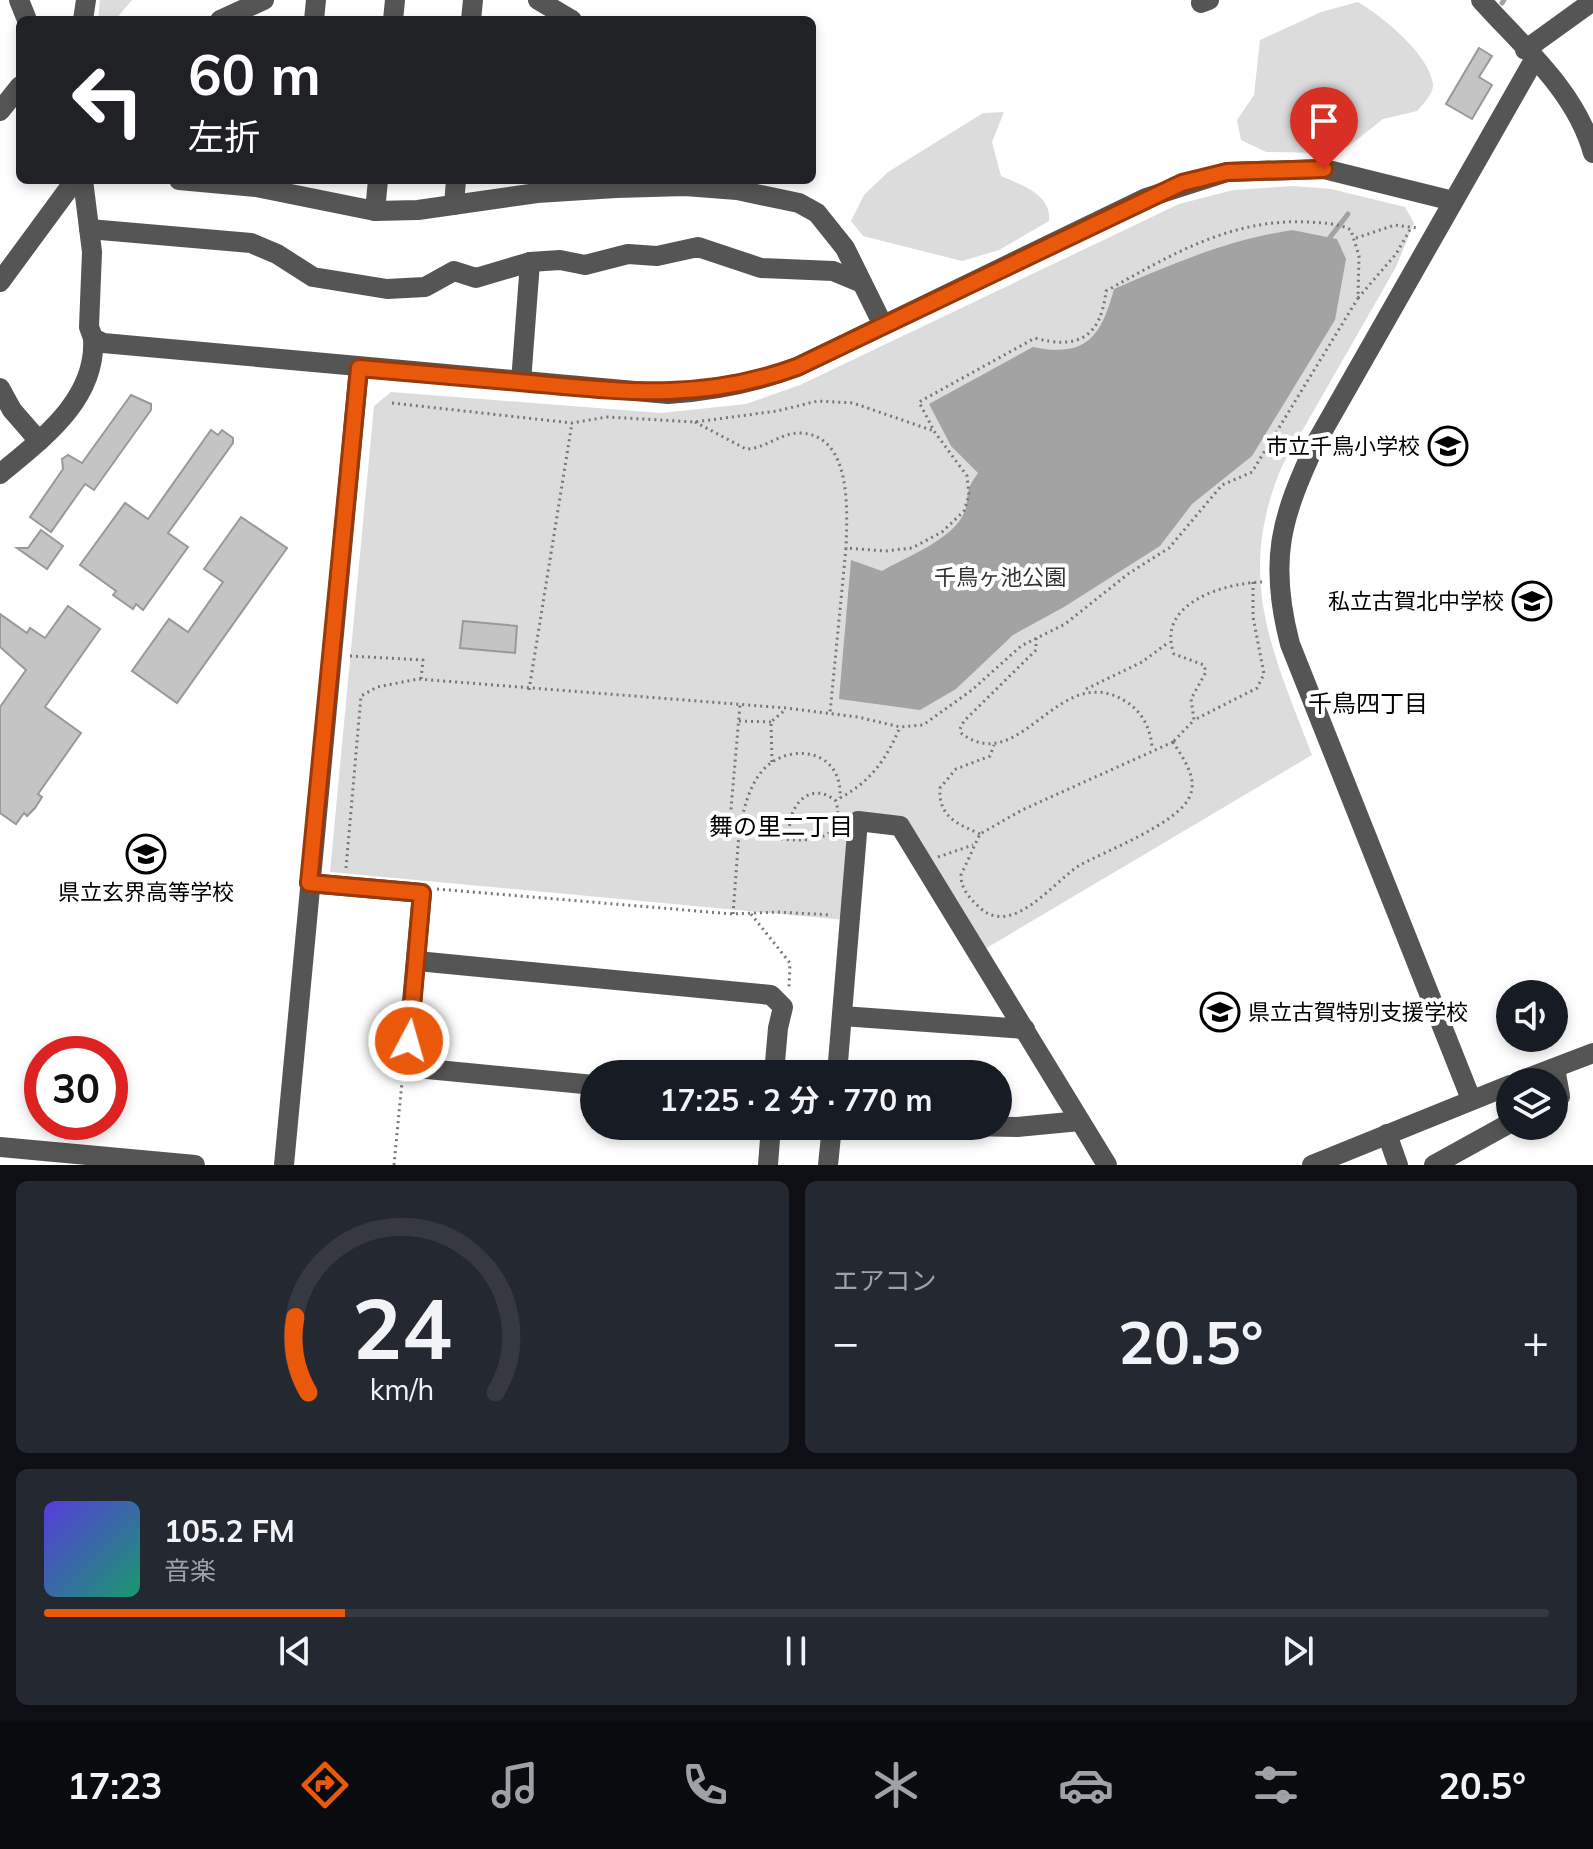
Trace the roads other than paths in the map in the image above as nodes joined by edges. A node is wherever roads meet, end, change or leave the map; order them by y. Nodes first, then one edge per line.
1 (264, 0) edge
2 (1481, 0) edge
3 (1593, 1) edge
4 (233, 16) edge
5 (1530, 55) junction
6 (16, 91) edge
7 (0, 111) edge
8 (1590, 127) edge
9 (1593, 153) edge
10 (72, 184) edge
11 (83, 184) edge
12 (246, 184) edge
13 (378, 184) edge
14 (456, 184) edge
15 (617, 184) edge
16 (738, 185) edge
17 (538, 186) edge
18 (298, 188) edge
19 (1453, 201) junction
20 (454, 205) junction
21 (375, 211) junction
22 (89, 229) junction
23 (530, 262) junction
24 (0, 282) edge
25 (862, 283) junction
26 (883, 325) junction
27 (93, 338) junction
28 (359, 368) junction
29 (521, 382) junction
30 (0, 388) edge
31 (39, 441) junction
32 (0, 474) edge
33 (309, 883) junction
34 (417, 961) junction
35 (842, 1016) junction
36 (1025, 1029) junction
37 (1593, 1053) edge
38 (776, 1060) edge
39 (838, 1060) edge
40 (1555, 1068) edge
41 (580, 1084) edge
42 (1496, 1090) edge
43 (1471, 1099) junction
44 (1080, 1121) junction
45 (1012, 1127) edge
46 (1496, 1131) edge
47 (1387, 1134) junction
48 (770, 1140) edge
49 (831, 1140) edge
50 (0, 1147) edge
51 (60, 1159) edge
52 (195, 1165) edge
53 (284, 1165) edge
54 (768, 1165) edge
55 (828, 1165) edge
56 (1107, 1165) edge
57 (1312, 1165) edge
58 (1398, 1165) edge
59 (1434, 1165) edge

1 - 4 street
2 - 5 street
3 - 5 street
5 - 8 street
5 - 19 street
6 - 7 street
8 - 9 street
10 - 24 street
11 - 22 street
12 - 18 street
13 - 21 street
14 - 20 street
15 - 16 street
15 - 17 street
16 - 25 street
17 - 20 street
18 - 21 street
19 - 26 street
19 - 43 street
20 - 21 street
22 - 23 street
22 - 27 street
23 - 25 street
23 - 29 street
25 - 26 street
26 - 29 street
27 - 28 street
27 - 31 street
28 - 29 street
28 - 33 street
30 - 31 street
31 - 32 street
33 - 34 street
33 - 53 street
34 - 38 street
34 - 41 street
35 - 36 street
35 - 36 street
35 - 39 street
36 - 44 street
37 - 40 street
42 - 43 street
43 - 47 street
44 - 45 street
44 - 56 street
46 - 59 street
47 - 57 street
47 - 58 street
48 - 54 street
49 - 55 street
50 - 51 street
51 - 52 street

